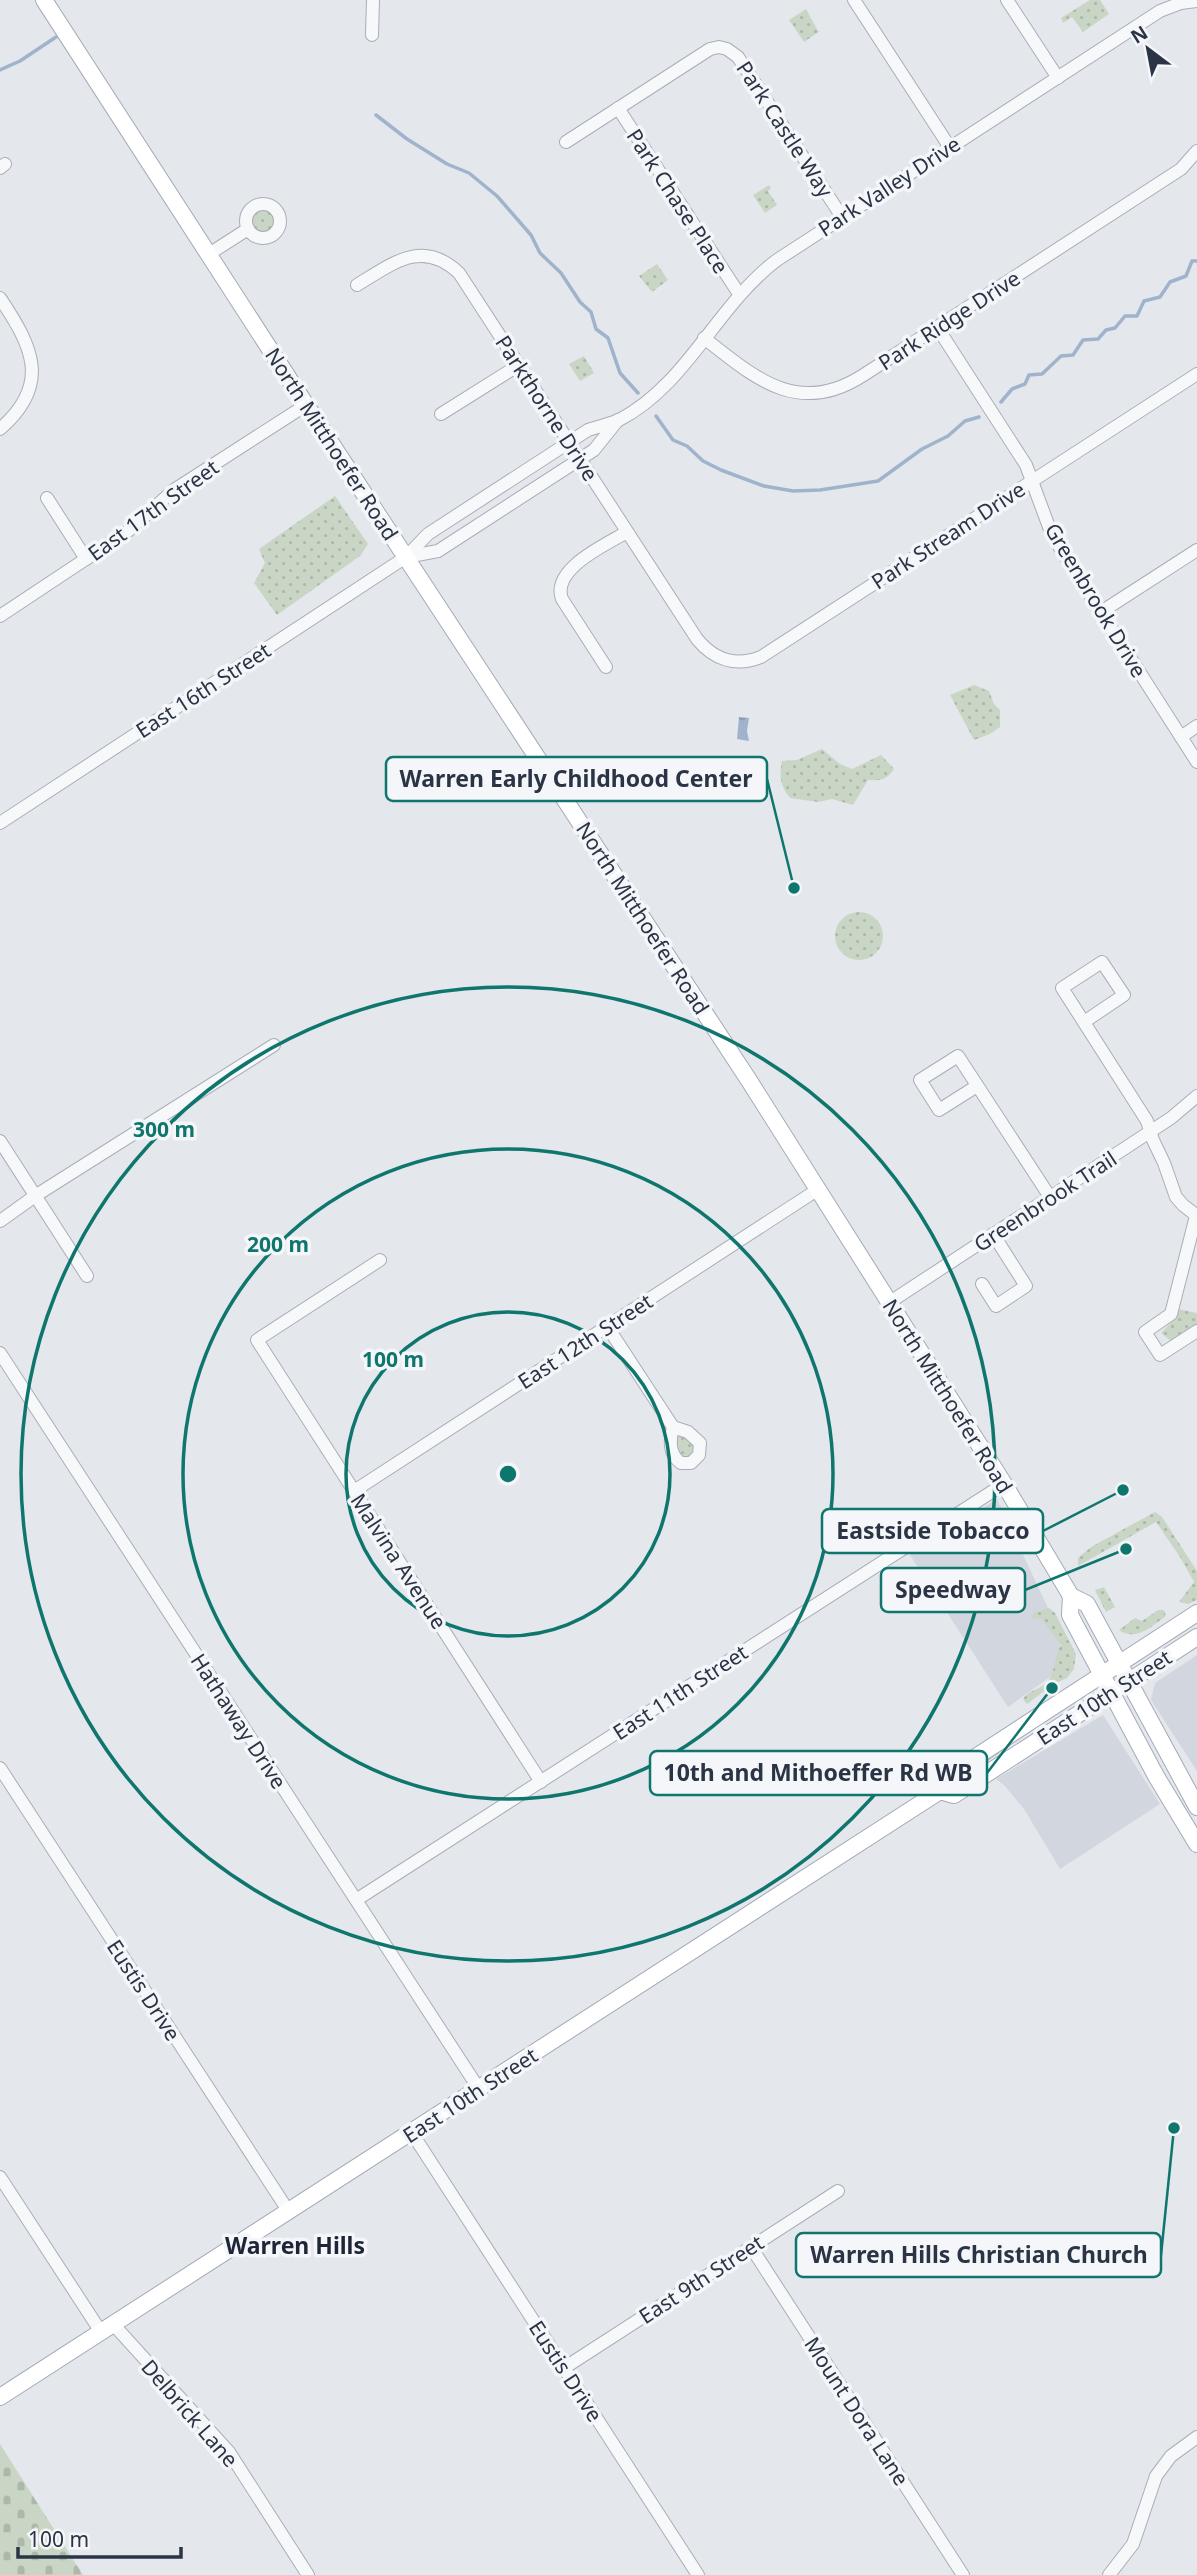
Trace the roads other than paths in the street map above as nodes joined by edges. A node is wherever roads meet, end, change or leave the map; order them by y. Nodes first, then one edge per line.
1 (44, 0) edge
2 (373, 0) edge
3 (854, 0) edge
4 (1007, 0) edge
5 (1197, 1) edge
6 (372, 36) dead end
7 (1058, 78) junction
8 (618, 108) junction
9 (566, 142) dead end
10 (949, 146) junction
11 (1197, 151) edge
12 (842, 217) junction
13 (248, 229) dead end
14 (209, 254) junction
15 (357, 285) dead end
16 (739, 294) junction
17 (0, 298) edge
18 (937, 327) junction
19 (704, 338) junction
20 (519, 365) junction
21 (1197, 374) edge
22 (306, 405) junction
23 (441, 414) dead end
24 (618, 420) junction
25 (0, 429) edge
26 (569, 443) junction
27 (580, 459) junction
28 (1033, 480) junction
29 (47, 498) dead end
30 (627, 532) junction
31 (1197, 550) edge
32 (406, 557) junction
33 (86, 559) junction
34 (1101, 612) junction
35 (0, 616) edge
36 (697, 639) joint
37 (606, 667) dead end
38 (1197, 726) edge
39 (1181, 737) junction
40 (1197, 762) edge
41 (0, 823) edge
42 (1084, 1022) junction
43 (274, 1045) dead end
44 (977, 1086) junction
45 (1197, 1096) edge
46 (1150, 1132) junction
47 (0, 1141) edge
48 (817, 1190) junction
49 (35, 1196) junction
50 (1051, 1197) junction
51 (1196, 1216) edge
52 (0, 1220) edge
53 (993, 1234) junction
54 (380, 1260) dead end
55 (86, 1276) dead end
56 (982, 1284) dead end
57 (890, 1302) junction
58 (607, 1326) junction
59 (1197, 1331) edge
60 (0, 1353) edge
61 (673, 1427) dead end
62 (1004, 1484) junction
63 (354, 1491) junction
64 (1071, 1596) junction
65 (1197, 1613) edge
66 (1197, 1637) edge
67 (1119, 1664) junction
68 (1101, 1675) junction
69 (1128, 1682) junction
70 (1111, 1692) junction
71 (0, 1768) edge
72 (541, 1782) junction
73 (940, 1791) junction
74 (1173, 1805) junction
75 (1197, 1807) edge
76 (1197, 1824) edge
77 (1197, 1844) edge
78 (356, 1900) junction
79 (479, 2089) junction
80 (412, 2133) junction
81 (0, 2177) edge
82 (838, 2191) dead end
83 (289, 2212) junction
84 (751, 2247) junction
85 (107, 2328) junction
86 (564, 2368) junction
87 (0, 2397) edge
88 (1197, 2437) edge
89 (308, 2575) edge
90 (698, 2575) edge
91 (963, 2575) edge
92 (1109, 2575) edge

1 - 14 main road, North Mitthoefer Road
2 - 6 street
3 - 10 street
4 - 7 street
5 - 7 street, Park Valley Drive
7 - 10 street, Park Valley Drive
8 - 9 street
8 - 12 street, Park Castle Way
8 - 16 street, Park Chase Place
10 - 12 street, Park Valley Drive
11 - 18 street, Park Ridge Drive
12 - 16 street, Park Valley Drive
13 - 14 street
14 - 22 main road, North Mitthoefer Road
15 - 20 street, Parkthorne Drive
16 - 19 street, Park Valley Drive
17 - 25 street
18 - 19 street, Park Ridge Drive
18 - 28 street, Greenbrook Drive
19 - 24 street, Park Valley Drive
20 - 23 street
20 - 26 street, Parkthorne Drive
21 - 28 street, Park Stream Drive
22 - 32 main road, North Mitthoefer Road
22 - 33 street, East 17th Street
24 - 26 street, Park Valley Drive
24 - 27 street, Park Valley Drive
26 - 27 street, Parkthorne Drive
26 - 32 street, Park Valley Drive
27 - 30 street, Parkthorne Drive
27 - 32 street, Park Valley Drive
28 - 34 street, Greenbrook Drive
28 - 36 street, Park Stream Drive
29 - 33 street
30 - 36 street, Parkthorne Drive
30 - 37 street
31 - 34 street
32 - 41 street, East 16th Street
32 - 48 main road, North Mitthoefer Road
33 - 35 street, East 17th Street
34 - 39 street, Greenbrook Drive
38 - 39 street
39 - 40 street, Greenbrook Drive
42 - 42 street
42 - 46 street
43 - 49 street
44 - 44 street
44 - 50 street
45 - 46 street, Greenbrook Trail
46 - 50 street, Greenbrook Trail
46 - 51 street
47 - 49 street
48 - 57 main road, North Mitthoefer Road
48 - 58 street, East 12th Street
49 - 52 street
49 - 55 street
50 - 53 street, Greenbrook Trail
51 - 59 street
53 - 56 street
53 - 57 street, Greenbrook Trail
54 - 63 street, Malvina Avenue
57 - 62 main road, North Mitthoefer Road
58 - 61 street
58 - 63 street, East 12th Street
60 - 78 street, Hathaway Drive
62 - 64 main road, North Mitthoefer Road
62 - 72 street, East 11th Street
63 - 72 street, Malvina Avenue
64 - 67 main road, North Mitthoefer Road
64 - 68 main road, North Mitthoefer Road
65 - 67 main road, East 10th Street
66 - 69 main road, East 10th Street
67 - 68 main road, East 10th Street
67 - 69 main road, North Mitthoefer Road
68 - 70 main road, North Mitthoefer Road
68 - 73 main road, East 10th Street
69 - 70 main road, East 10th Street
69 - 75 main road, North Mitthoefer Road
70 - 73 main road, East 10th Street
70 - 74 main road, North Mitthoefer Road
71 - 83 street, Eustis Drive
72 - 78 street, East 11th Street
73 - 79 main road, East 10th Street
74 - 76 main road
74 - 77 main road, North Mitthoefer Road
78 - 79 street, Hathaway Drive
79 - 80 main road, East 10th Street
80 - 83 main road, East 10th Street
80 - 86 street, Eustis Drive
81 - 85 street, Delbrick Lane
82 - 84 street, East 9th Street
83 - 85 main road, East 10th Street
84 - 86 street, East 9th Street
84 - 91 street, Mount Dora Lane
85 - 87 main road, East 10th Street
85 - 89 street, Delbrick Lane
86 - 90 street, Eustis Drive
88 - 92 street

